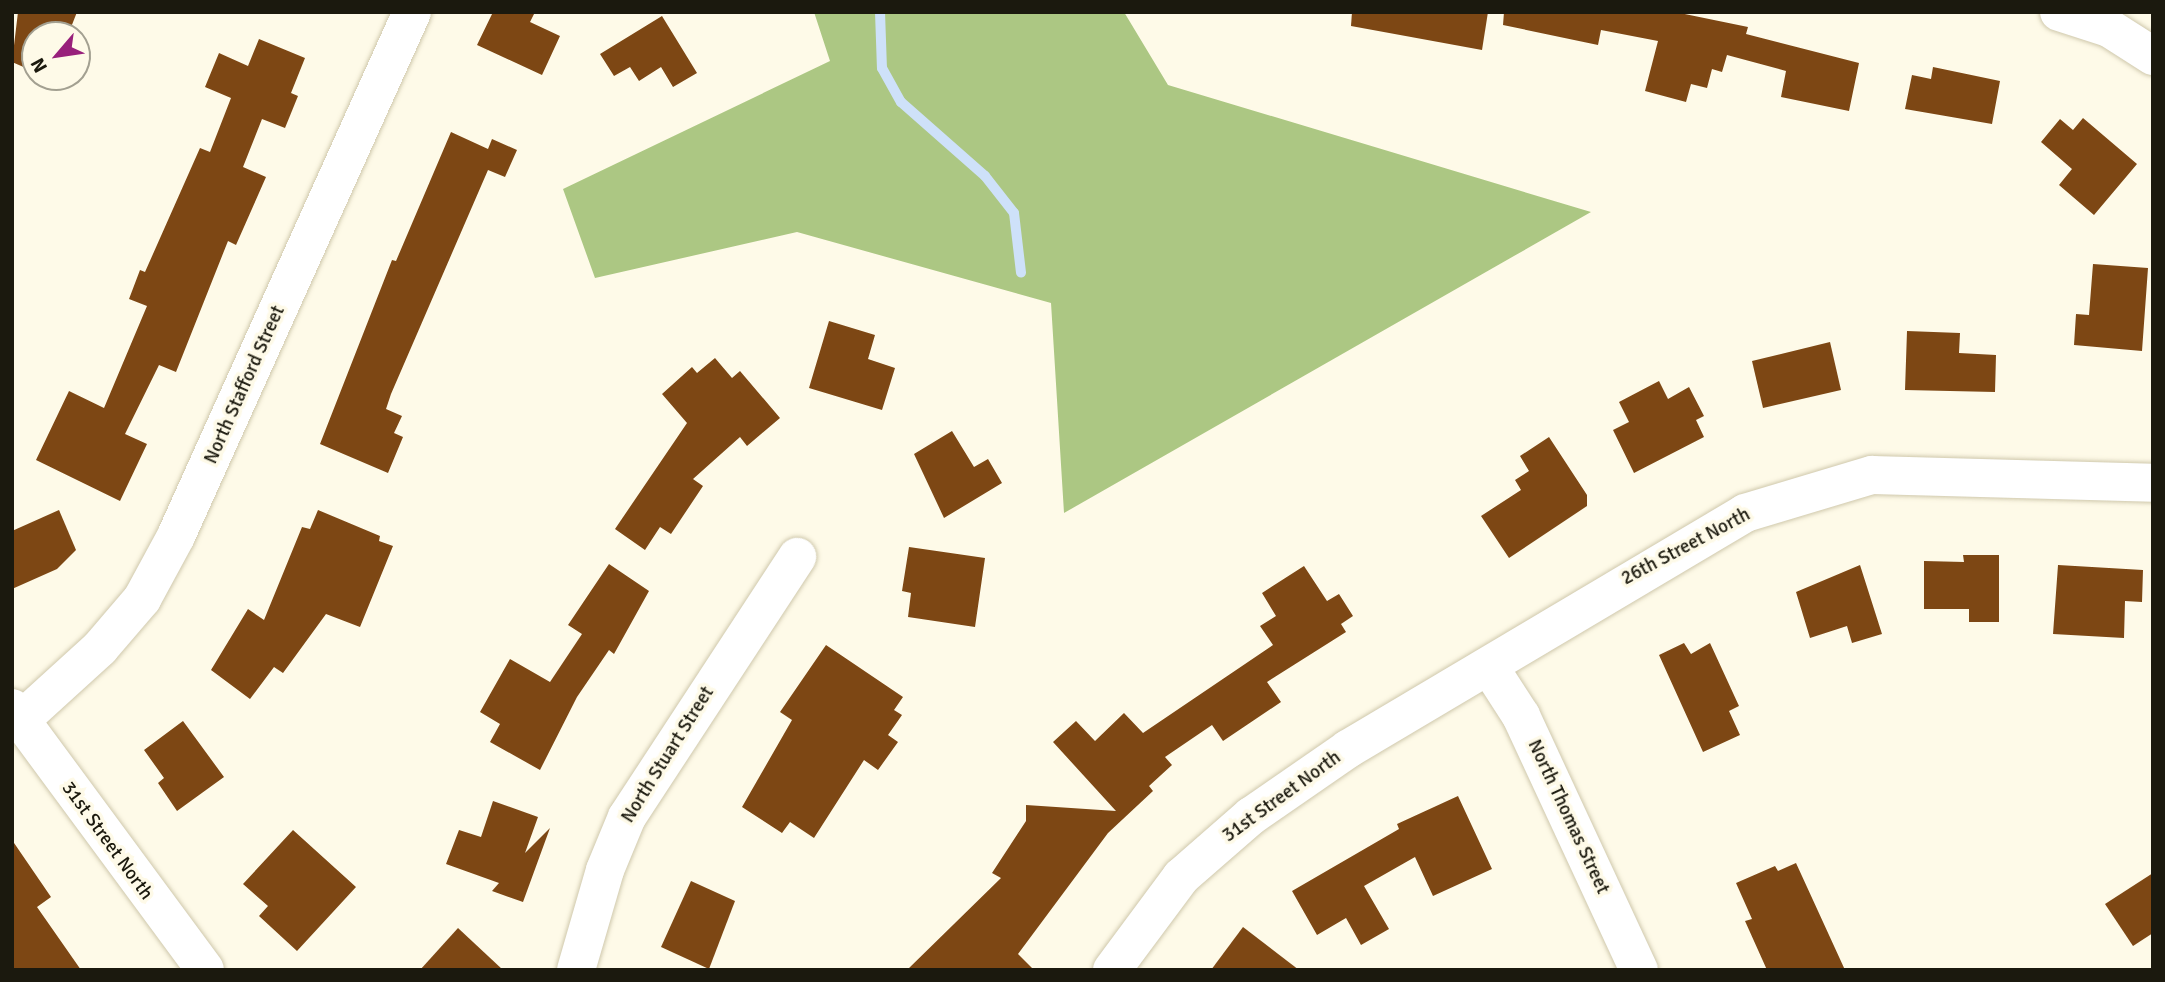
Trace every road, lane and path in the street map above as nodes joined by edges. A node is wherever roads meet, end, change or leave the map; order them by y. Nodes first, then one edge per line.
1 (412, 12) edge
2 (2059, 12) edge
3 (2153, 56) edge
4 (2153, 483) edge
5 (797, 557) dead end
6 (1490, 668) junction
7 (17, 714) edge
8 (205, 970) edge
9 (576, 970) edge
10 (1112, 970) edge
11 (1639, 970) edge

1 - 7 street, North Stafford Street
2 - 3 street
4 - 6 street, 26th Street North
5 - 9 street, North Stuart Street
6 - 10 street, 31st Street North
6 - 11 street, North Thomas Street
7 - 8 street, 31st Street North

